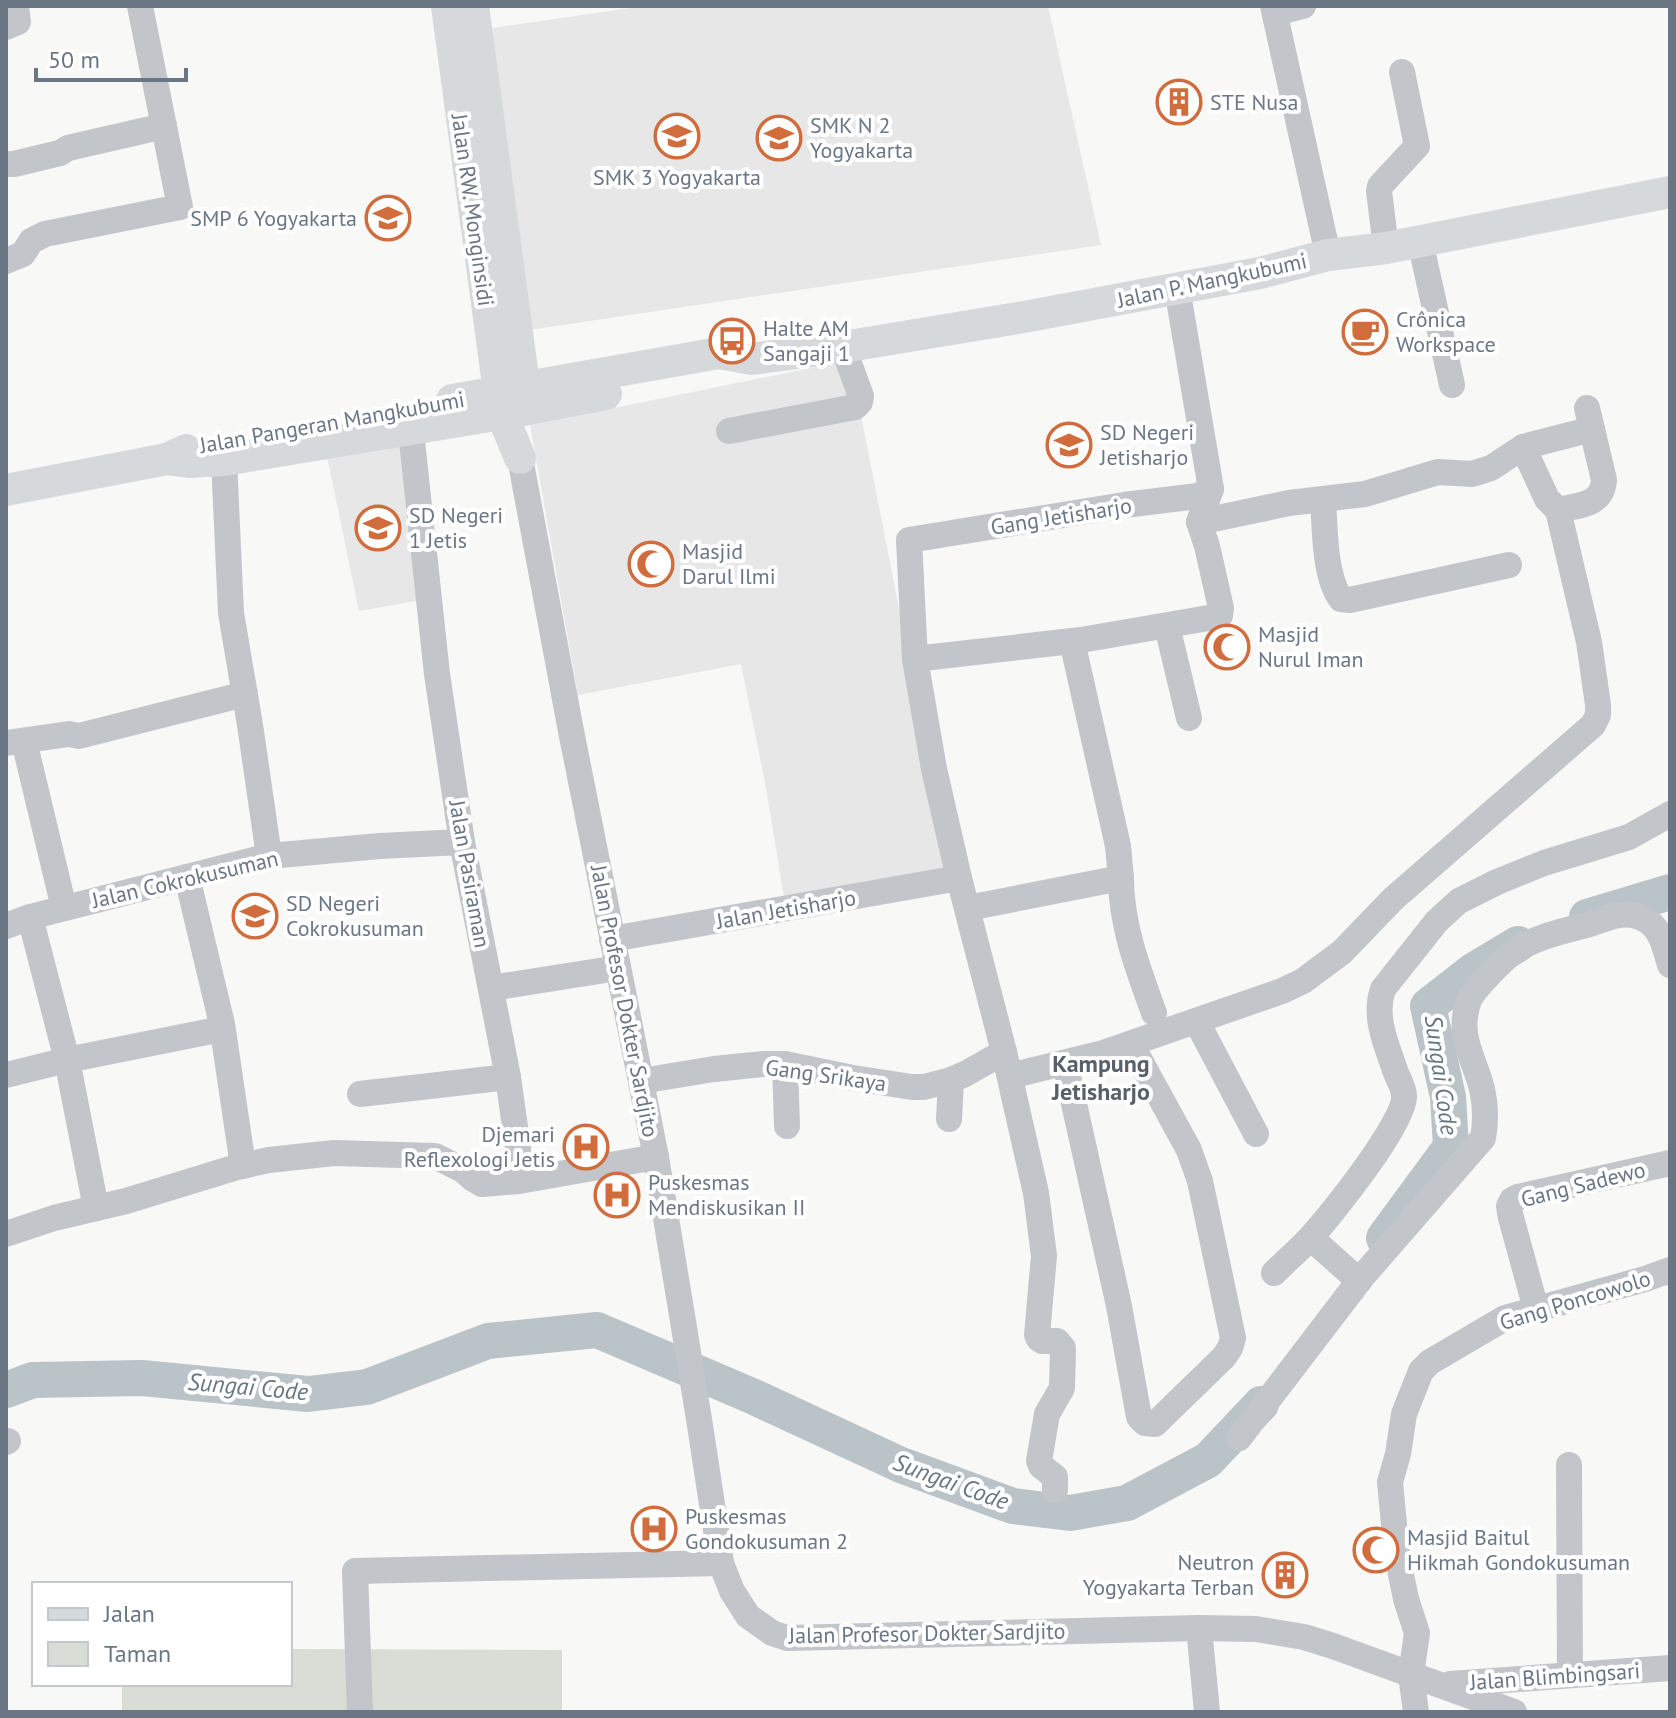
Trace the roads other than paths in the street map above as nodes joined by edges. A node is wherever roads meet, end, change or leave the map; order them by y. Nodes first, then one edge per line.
1 (16, 6) edge
2 (140, 6) edge
3 (447, 6) edge
4 (473, 6) edge
5 (1303, 6) edge
6 (1274, 9) edge
7 (6, 27) edge
8 (468, 71) junction
9 (1402, 72) dead end
10 (164, 126) junction
11 (6, 164) edge
12 (1670, 192) edge
13 (1420, 241) junction
14 (1386, 248) junction
15 (1328, 255) junction
16 (6, 261) edge
17 (1177, 288) junction
18 (843, 347) junction
19 (1452, 385) dead end
20 (513, 400) junction
21 (410, 429) junction
22 (729, 431) dead end
23 (1523, 447) junction
24 (520, 458) joint
25 (167, 459) junction
26 (224, 460) junction
27 (1211, 489) junction
28 (6, 490) edge
29 (1323, 499) junction
30 (1558, 510) junction
31 (1199, 522) junction
32 (1509, 565) dead end
33 (1167, 626) junction
34 (1072, 641) junction
35 (915, 659) junction
36 (245, 694) junction
37 (1189, 718) dead end
38 (15, 742) edge
39 (1670, 814) edge
40 (462, 842) junction
41 (269, 856) junction
42 (187, 877) junction
43 (959, 878) junction
44 (1121, 878) junction
45 (64, 908) junction
46 (968, 908) junction
47 (18, 922) edge
48 (612, 939) junction
49 (1670, 965) edge
50 (618, 968) junction
51 (491, 988) junction
52 (1154, 1013) dead end
53 (1197, 1022) junction
54 (222, 1029) junction
55 (1131, 1044) junction
56 (67, 1060) junction
57 (1065, 1063) junction
58 (785, 1064) junction
59 (1007, 1064) junction
60 (6, 1075) edge
61 (508, 1077) junction
62 (951, 1080) junction
63 (641, 1081) junction
64 (360, 1094) dead end
65 (949, 1119) dead end
66 (787, 1126) dead end
67 (1256, 1134) dead end
68 (656, 1157) junction
69 (1670, 1163) edge
70 (243, 1166) junction
71 (519, 1181) junction
72 (96, 1208) junction
73 (6, 1234) edge
74 (1317, 1244) junction
75 (1670, 1270) edge
76 (1274, 1273) dead end
77 (1357, 1279) junction
78 (1536, 1309) junction
79 (1239, 1438) dead end
80 (1569, 1465) dead end
81 (1055, 1490) dead end
82 (721, 1563) junction
83 (1199, 1628) junction
84 (1670, 1668) edge
85 (1411, 1675) junction
86 (1570, 1675) junction
87 (1439, 1685) junction
88 (1498, 1709) edge
89 (360, 1712) edge
90 (1207, 1712) edge
91 (1416, 1712) edge

1 - 7 street
2 - 10 street
3 - 8 main road, Jalan RW. Monginsidi
4 - 8 main road, Jalan RW. Monginsidi
5 - 6 street
6 - 15 street
8 - 20 main road, Jalan RW. Monginsidi
9 - 14 street
10 - 11 street
10 - 16 street
12 - 13 main road, Jalan P. Mangkubumi
13 - 14 main road, Jalan P. Mangkubumi
13 - 19 street
14 - 15 main road, Jalan P. Mangkubumi
15 - 17 main road, Jalan P. Mangkubumi
17 - 18 main road, Jalan P. Mangkubumi
17 - 27 street
18 - 20 main road, Jalan P. Mangkubumi
18 - 22 street
20 - 21 main road, Jalan Pangeran Mangkubumi
20 - 24 main road, Jalan Profesor Dokter Sardjito
20 - 25 main road, Jalan Pangeran Mangkubumi
21 - 26 main road, Jalan Pangeran Mangkubumi
21 - 40 street, Jalan Pasiraman
23 - 29 street
23 - 30 street
23 - 30 street
24 - 48 street, Jalan Profesor Dokter Sardjito
25 - 26 main road, Jalan Pangeran Mangkubumi
25 - 28 main road, Jalan Pangeran Mangkubumi
26 - 36 street
27 - 31 street
27 - 35 street, Gang Jetisharjo
29 - 31 street
29 - 32 street
30 - 53 street, Gang Srikaya
31 - 33 street
33 - 34 street
33 - 37 street
34 - 35 street
34 - 44 street
35 - 43 street
36 - 38 street
36 - 41 street
38 - 45 street
39 - 74 street
40 - 41 street, Jalan Cokrokusuman
40 - 51 street, Jalan Pasiraman
41 - 42 street, Jalan Cokrokusuman
42 - 45 street, Jalan Cokrokusuman
42 - 54 street
43 - 46 street
43 - 48 street, Jalan Jetisharjo
44 - 46 street
44 - 52 street
45 - 47 street, Jalan Cokrokusuman
46 - 59 street
47 - 56 street
48 - 50 street, Jalan Profesor Dokter Sardjito
49 - 77 street
50 - 51 street
50 - 63 street, Jalan Profesor Dokter Sardjito
51 - 61 street, Jalan Pasiraman
53 - 55 street, Gang Srikaya
53 - 67 street
54 - 56 street
54 - 70 street
55 - 57 street, Gang Srikaya
55 - 57 street
56 - 60 street
56 - 72 street
57 - 59 street, Gang Srikaya
58 - 62 street, Gang Srikaya
58 - 63 street, Gang Srikaya
58 - 66 street
59 - 62 street, Gang Srikaya
59 - 81 street
61 - 64 street
61 - 71 street, Jalan Pasiraman
62 - 65 street
63 - 68 street, Jalan Profesor Dokter Sardjito
68 - 71 street
68 - 82 street, Jalan Profesor Dokter Sardjito
69 - 78 street, Gang Sadewo
70 - 71 street
70 - 72 street
72 - 73 street
74 - 76 street
74 - 77 street
75 - 78 street, Gang Poncowolo
77 - 79 street
78 - 85 street, Gang Poncowolo
80 - 86 street
82 - 83 street, Jalan Profesor Dokter Sardjito
82 - 89 street
83 - 85 street, Jalan Profesor Dokter Sardjito
83 - 90 street
84 - 86 street, Jalan Blimbingsari
85 - 87 street, Jalan Profesor Dokter Sardjito
85 - 91 street, Gang Poncowolo
86 - 87 street, Jalan Blimbingsari
87 - 88 street, Jalan Profesor Dokter Sardjito

